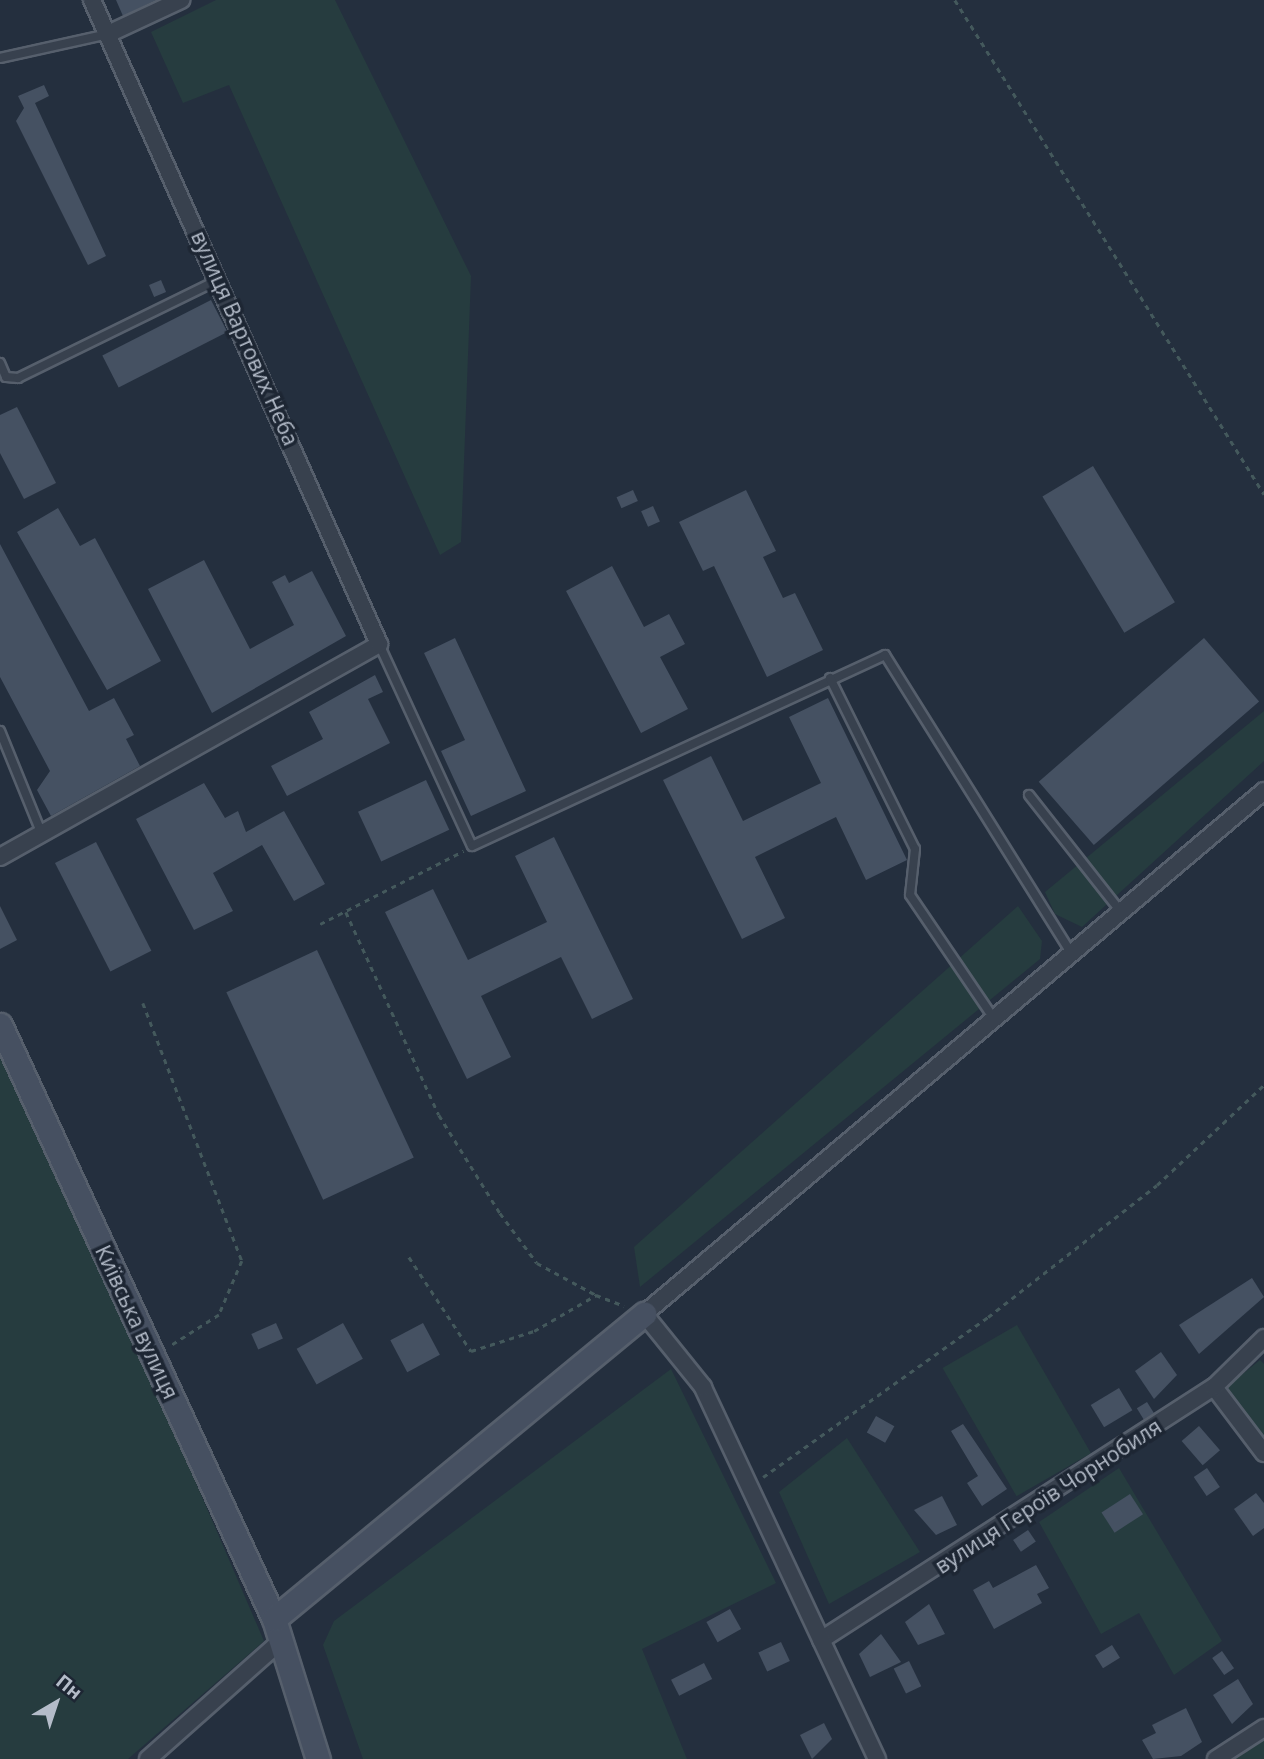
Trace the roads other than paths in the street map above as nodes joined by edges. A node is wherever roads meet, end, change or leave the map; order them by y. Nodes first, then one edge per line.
1 (92, 0) edge
2 (181, 0) edge
3 (108, 34) junction
4 (0, 58) edge
5 (220, 278) junction
6 (0, 363) edge
7 (379, 644) junction
8 (830, 678) junction
9 (0, 730) edge
10 (1264, 791) edge
11 (1029, 795) dead end
12 (41, 832) junction
13 (0, 857) edge
14 (1122, 913) junction
15 (1073, 955) junction
16 (995, 1020) junction
17 (0, 1025) edge
18 (644, 1314) junction
19 (1264, 1338) edge
20 (1214, 1387) junction
21 (1264, 1453) edge
22 (278, 1629) junction
23 (821, 1640) junction
24 (1264, 1728) edge
25 (148, 1759) edge
26 (318, 1759) edge
27 (877, 1759) edge
28 (1216, 1759) edge

1 - 3 street, вулиця Вартових Неба
2 - 3 street
3 - 4 lane
3 - 5 street, вулиця Вартових Неба
5 - 6 lane
5 - 7 street, вулиця Вартових Неба
7 - 8 lane
7 - 12 street
8 - 15 lane
8 - 16 lane
9 - 12 lane
10 - 14 street
11 - 14 lane
12 - 13 street
14 - 15 street
15 - 16 street
16 - 18 street
17 - 22 street, Київська вулиця
18 - 22 street
18 - 23 street
19 - 20 street, вулиця Героїв Чорнобиля
20 - 21 street
20 - 23 street, вулиця Героїв Чорнобиля
22 - 25 street
22 - 26 street, Київська вулиця
23 - 27 street
24 - 28 street

